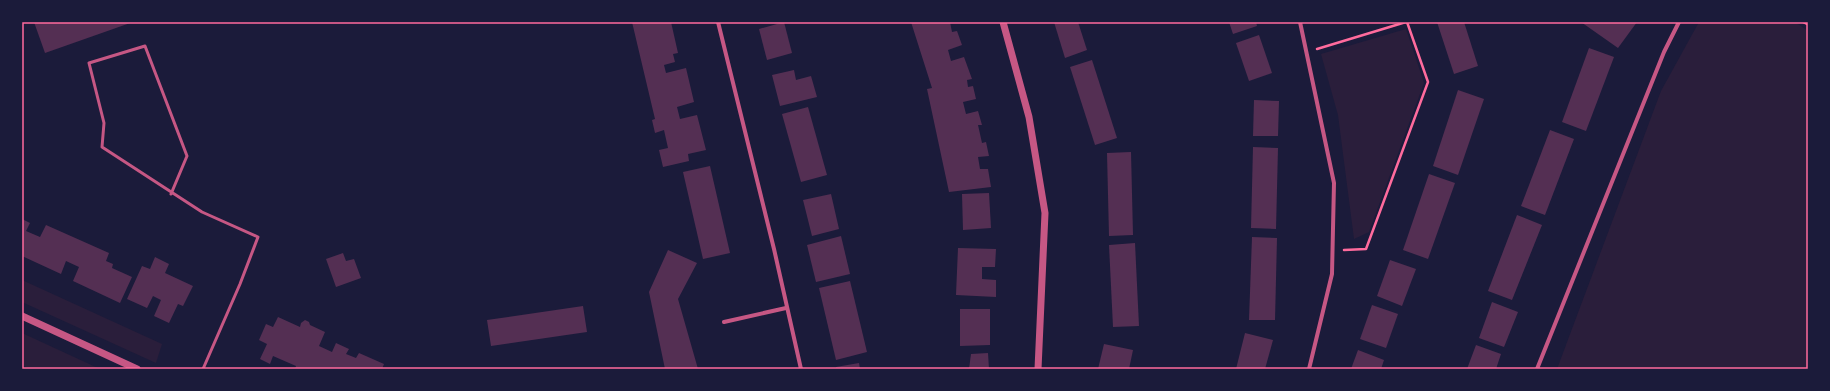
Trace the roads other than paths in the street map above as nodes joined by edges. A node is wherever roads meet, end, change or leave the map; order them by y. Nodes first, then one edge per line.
1 (718, 22) edge
2 (1003, 22) edge
3 (1300, 22) edge
4 (1679, 22) edge
5 (171, 194) junction
6 (786, 308) junction
7 (22, 316) edge
8 (724, 322) dead end
9 (137, 369) edge
10 (203, 369) edge
11 (801, 369) edge
12 (1038, 369) edge
13 (1309, 369) edge
14 (1537, 369) edge

1 - 6 street
2 - 12 street
3 - 13 street
4 - 14 street
5 - 5 lane
5 - 10 lane
6 - 8 street
6 - 11 street
7 - 9 street

